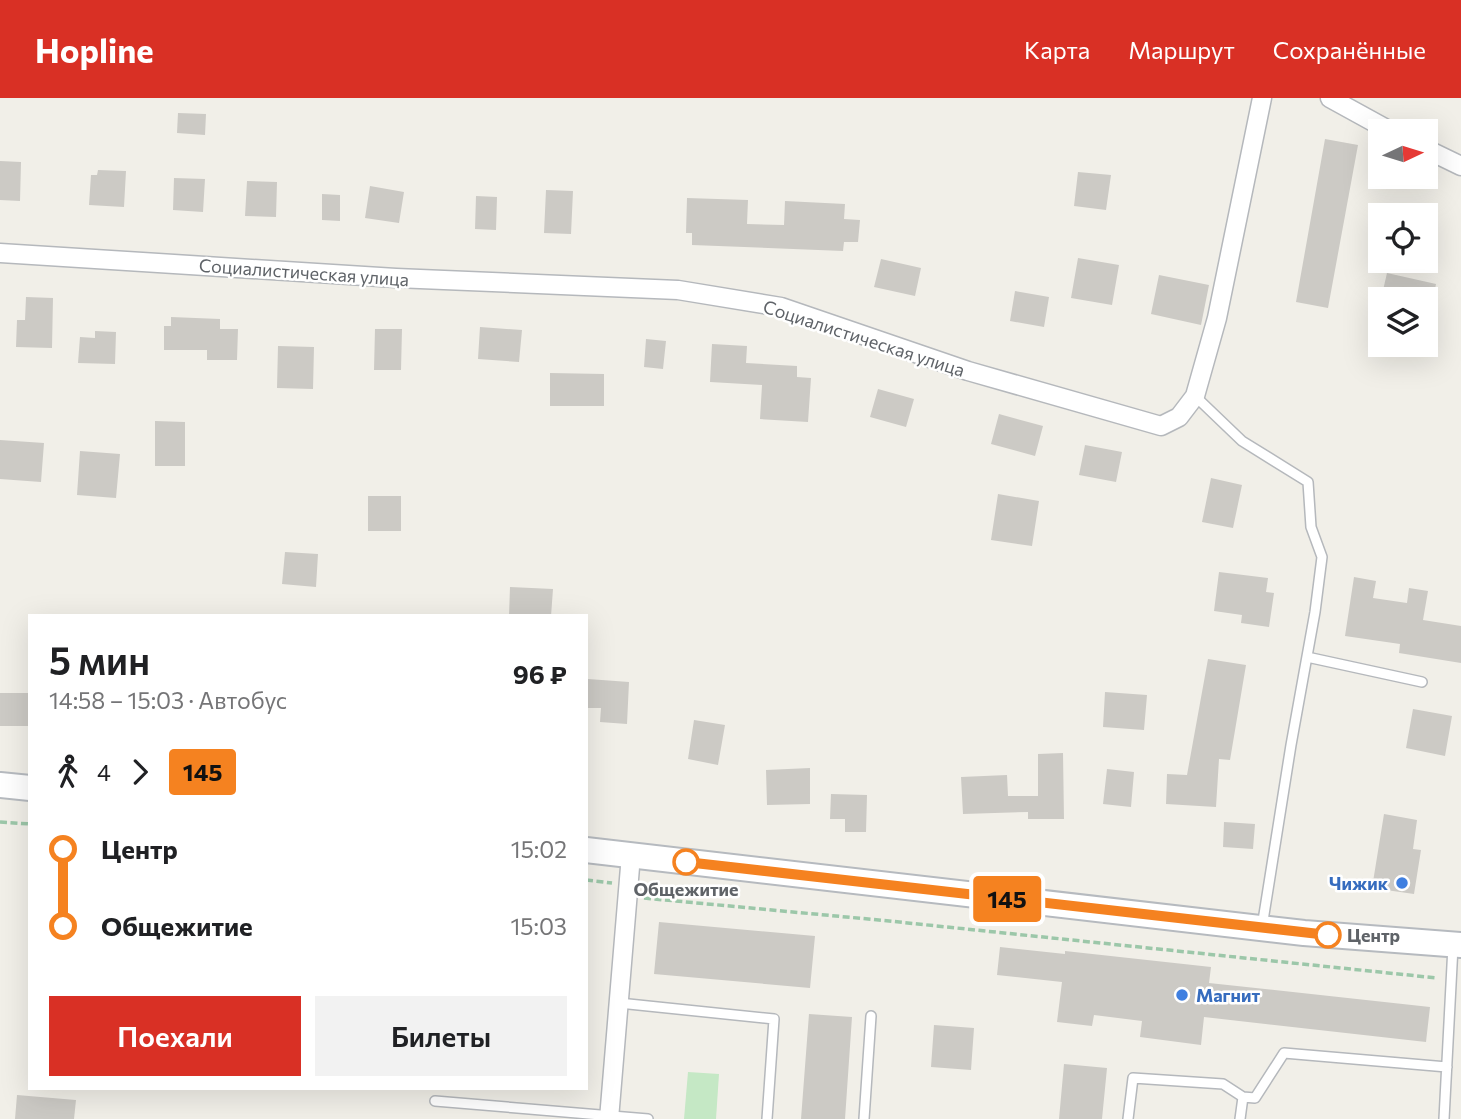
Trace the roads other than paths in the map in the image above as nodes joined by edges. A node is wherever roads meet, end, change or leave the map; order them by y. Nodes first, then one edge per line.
1 (1262, 98) edge
2 (1330, 98) edge
3 (1368, 119) edge
4 (1438, 155) edge
5 (1461, 166) edge
6 (0, 253) edge
7 (1195, 396) junction
8 (1307, 657) junction
9 (1422, 682) dead end
10 (0, 785) edge
11 (28, 788) edge
12 (588, 850) edge
13 (631, 855) junction
14 (1262, 929) junction
15 (1457, 945) edge
16 (619, 1003) junction
17 (871, 1016) dead end
18 (1447, 1067) junction
19 (1243, 1097) junction
20 (435, 1101) dead end
21 (609, 1118) edge
22 (648, 1119) edge
23 (767, 1119) edge
24 (864, 1119) edge
25 (1128, 1119) edge
26 (1240, 1119) edge
27 (1444, 1119) edge

1 - 7 street, Социалистическая улица
2 - 3 street
4 - 5 street
6 - 7 street, Социалистическая улица
7 - 8 lane
8 - 9 lane
8 - 14 lane
10 - 11 main road
12 - 13 main road
13 - 14 main road
13 - 16 street
14 - 15 main road
15 - 18 lane
16 - 21 street
16 - 23 lane
17 - 24 lane
18 - 19 lane
18 - 27 lane
19 - 25 lane
19 - 26 lane
20 - 21 lane
21 - 22 lane

